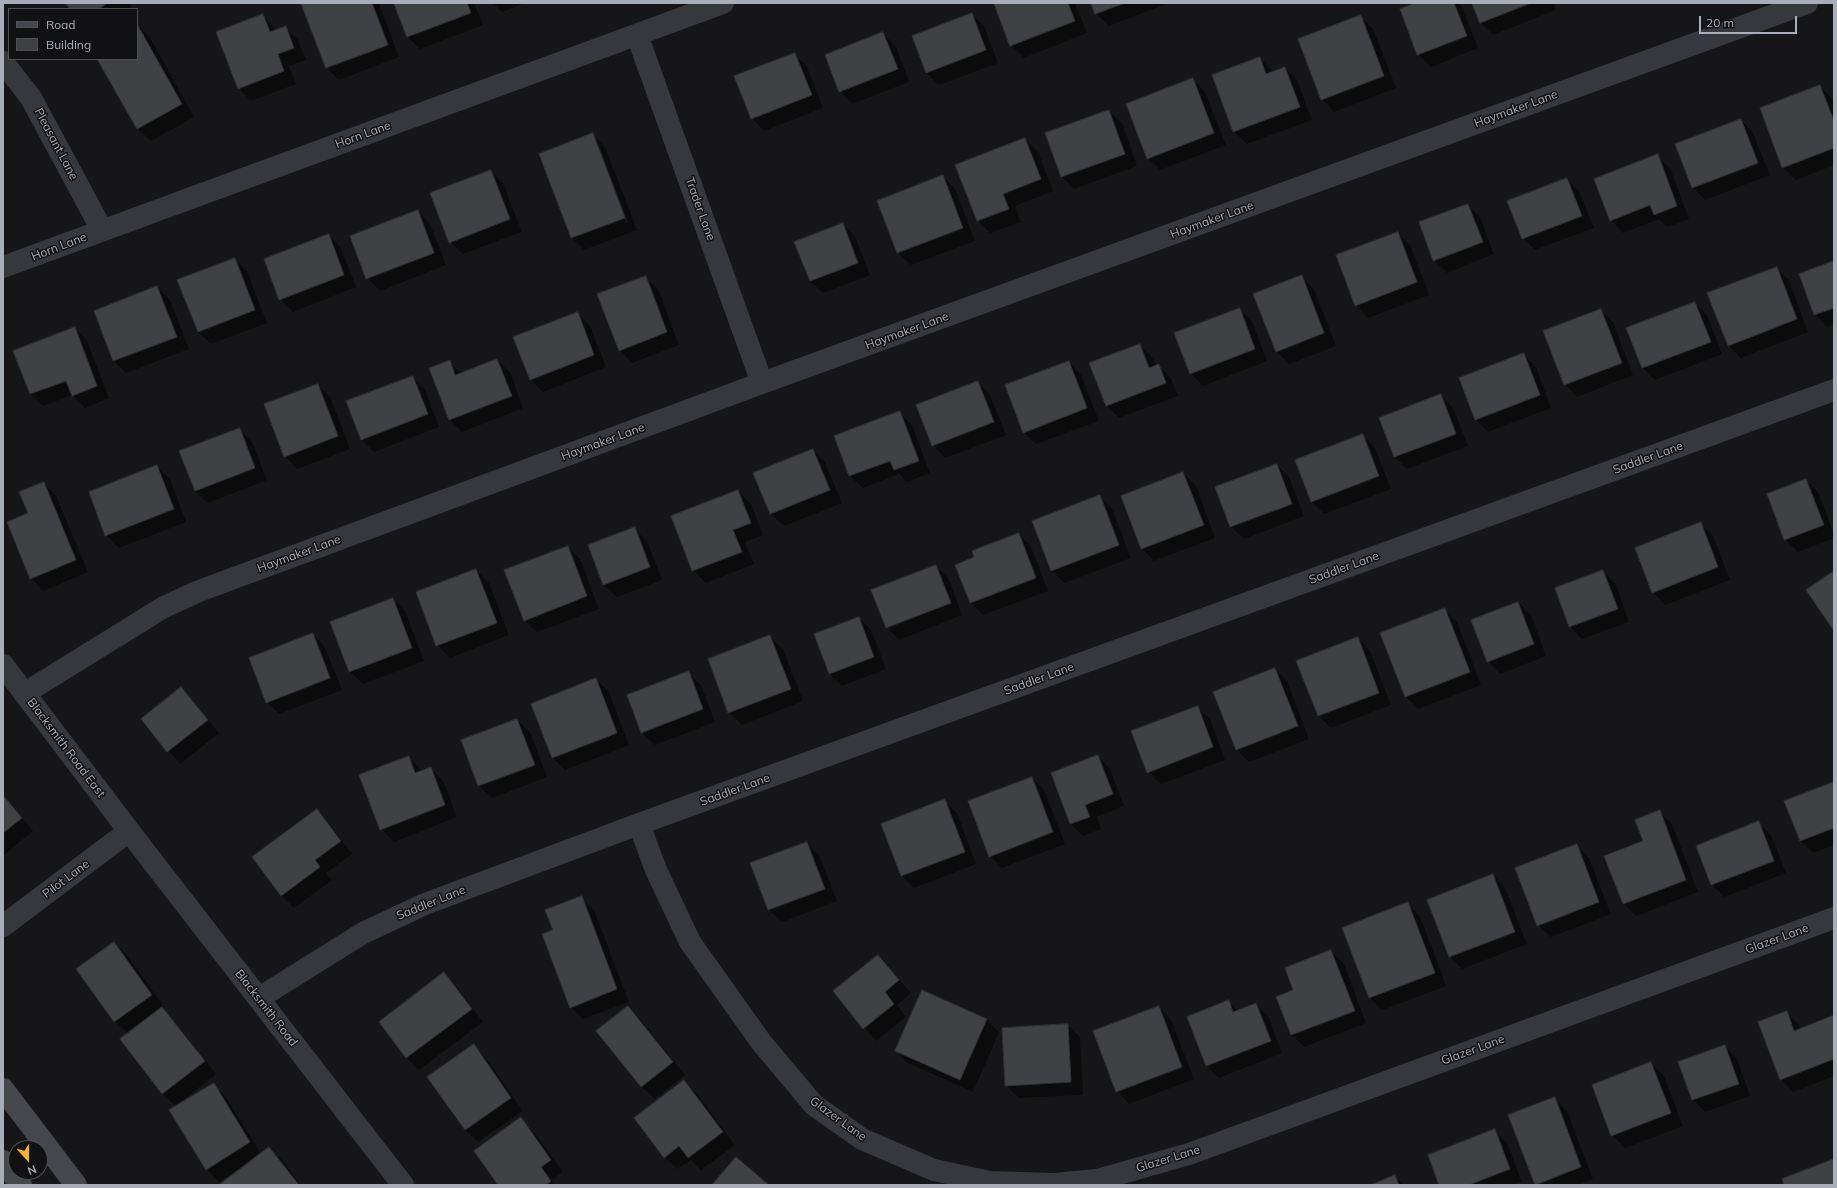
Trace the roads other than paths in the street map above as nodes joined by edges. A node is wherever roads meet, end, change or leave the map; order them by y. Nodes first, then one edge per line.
1 (723, 3) edge
2 (1806, 3) edge
3 (637, 35) junction
4 (3, 62) edge
5 (102, 230) junction
6 (3, 268) edge
7 (762, 383) junction
8 (1834, 390) edge
9 (3, 665) edge
10 (25, 693) junction
11 (639, 824) junction
12 (129, 831) junction
13 (1834, 918) edge
14 (3, 926) edge
15 (259, 998) junction
16 (3, 1089) edge
17 (3, 1161) edge
18 (21, 1185) edge
19 (76, 1185) edge
20 (403, 1185) edge

1 - 3 street, Horn Lane
2 - 7 street, Haymaker Lane
3 - 5 street, Horn Lane
3 - 7 street, Trader Lane
4 - 5 street, Pleasant Lane
5 - 6 street, Horn Lane
7 - 10 street, Haymaker Lane
8 - 11 street, Saddler Lane
9 - 10 street, Blacksmith Road East
10 - 12 street, Blacksmith Road East
11 - 13 street, Glazer Lane
11 - 15 street, Saddler Lane
12 - 14 street, Pilot Lane
12 - 15 street, Blacksmith Road
15 - 20 street, Blacksmith Road
16 - 19 main road
17 - 18 main road

